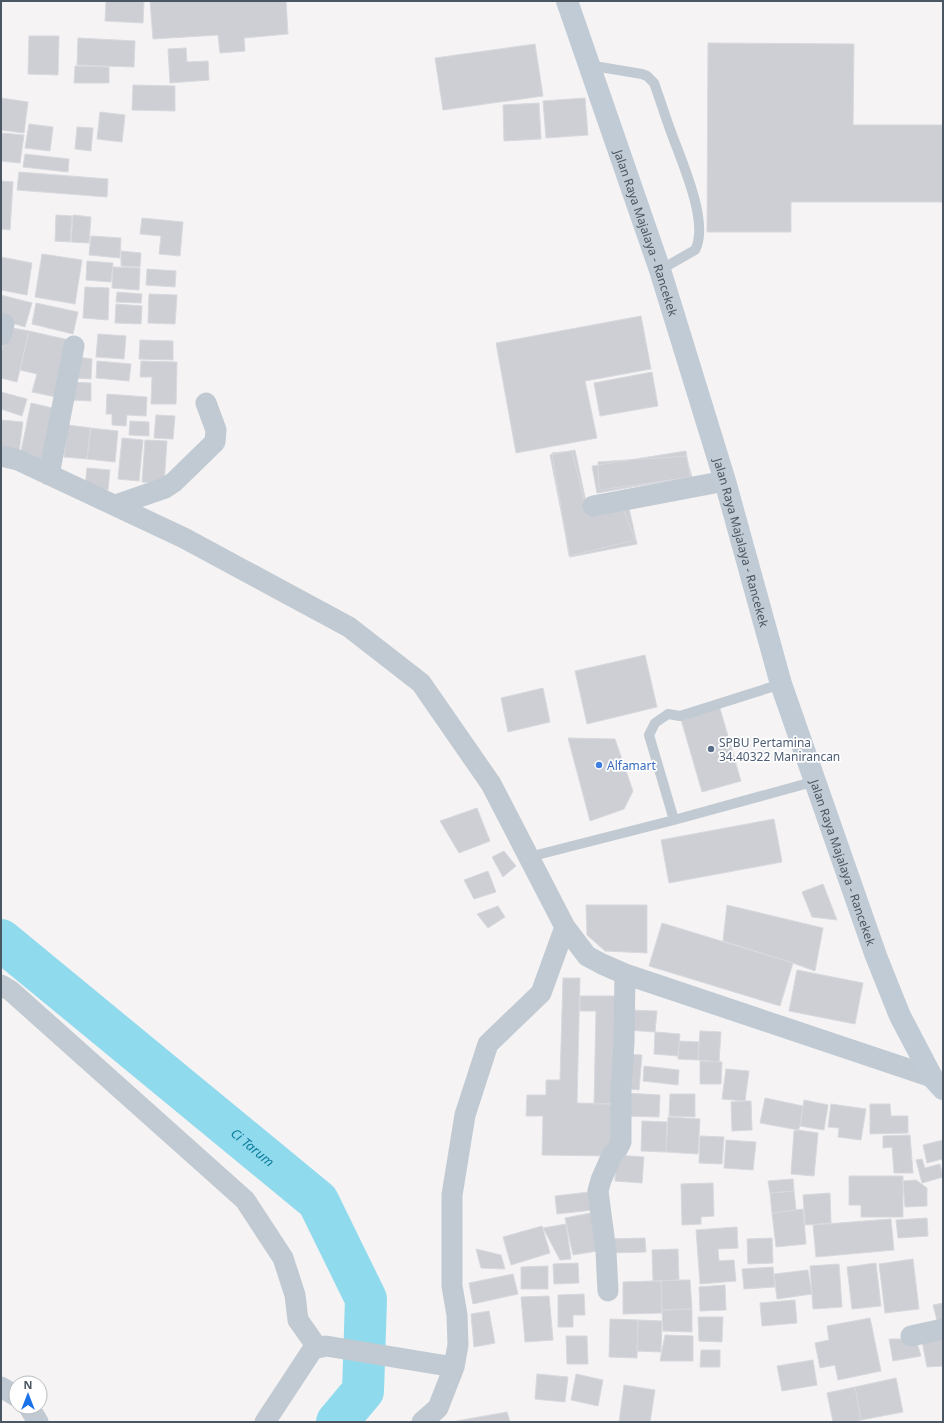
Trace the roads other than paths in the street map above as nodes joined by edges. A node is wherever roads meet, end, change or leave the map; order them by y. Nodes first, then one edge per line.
1 (567, 1) edge
2 (588, 65) junction
3 (660, 270) junction
4 (74, 346) dead end
5 (206, 403) dead end
6 (1, 456) edge
7 (49, 475) junction
8 (725, 481) junction
9 (116, 505) junction
10 (593, 506) dead end
11 (781, 684) junction
12 (816, 781) junction
13 (674, 820) junction
14 (529, 857) junction
15 (565, 927) junction
16 (625, 974) junction
17 (1, 985) edge
18 (938, 1083) edge
19 (608, 1291) dead end
20 (943, 1329) edge
21 (911, 1336) dead end
22 (322, 1346) junction
23 (448, 1366) junction
24 (265, 1422) edge
25 (422, 1422) edge

1 - 2 main road, Jalan Raya Majalaya - Rancekek
2 - 3 main road, Jalan Raya Majalaya - Rancekek
2 - 3 lane
3 - 8 main road, Jalan Raya Majalaya - Rancekek
4 - 7 street
5 - 9 street
6 - 7 street
7 - 9 street
8 - 10 street
8 - 11 main road, Jalan Raya Majalaya - Rancekek
9 - 14 street
11 - 12 main road, Jalan Raya Majalaya - Rancekek
11 - 13 lane
12 - 13 lane
12 - 18 main road, Jalan Raya Majalaya - Rancekek
13 - 14 lane
14 - 15 street
15 - 16 street
15 - 23 street
16 - 18 street
16 - 19 street
17 - 22 street
20 - 21 street
22 - 23 street
22 - 24 street
23 - 25 street

